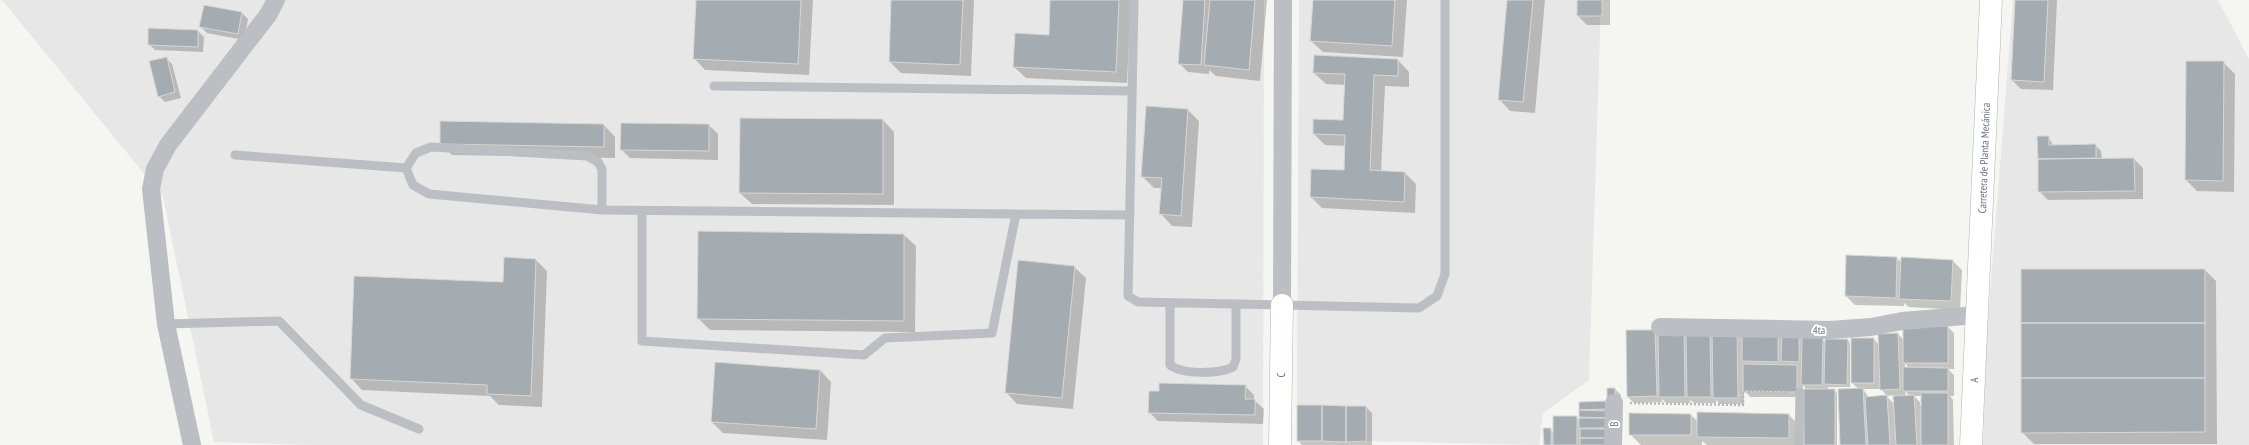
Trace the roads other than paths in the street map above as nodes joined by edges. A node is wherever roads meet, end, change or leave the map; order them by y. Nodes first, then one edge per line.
1 (276, 0) edge
2 (1134, 0) edge
3 (1283, 0) edge
4 (1445, 0) edge
5 (1991, 0) edge
6 (714, 86) dead end
7 (1132, 91) junction
8 (235, 155) dead end
9 (406, 168) junction
10 (602, 210) junction
11 (642, 211) junction
12 (1016, 214) junction
13 (1130, 215) junction
14 (1170, 303) junction
15 (1236, 304) junction
16 (1282, 305) junction
17 (1977, 315) junction
18 (166, 324) junction
19 (1660, 327) dead end
20 (1800, 392) road end
21 (1614, 403) road end
22 (419, 429) dead end
23 (192, 445) edge
24 (1280, 445) edge
25 (1613, 445) edge
26 (1799, 445) edge
27 (1972, 445) edge

1 - 18 street
2 - 7 lane
3 - 16 street
4 - 16 lane
5 - 17 street, Carretera de Planta Mecánica
6 - 7 lane
7 - 13 lane
8 - 9 lane
9 - 10 lane
9 - 10 lane
10 - 11 lane
11 - 12 lane
11 - 12 lane
12 - 13 lane
13 - 14 lane
14 - 15 lane
14 - 15 lane
15 - 16 lane
16 - 24 street, C
17 - 19 street, 4ta
17 - 27 street, A
18 - 22 lane
18 - 23 street
20 - 26 lane
21 - 25 street, B

